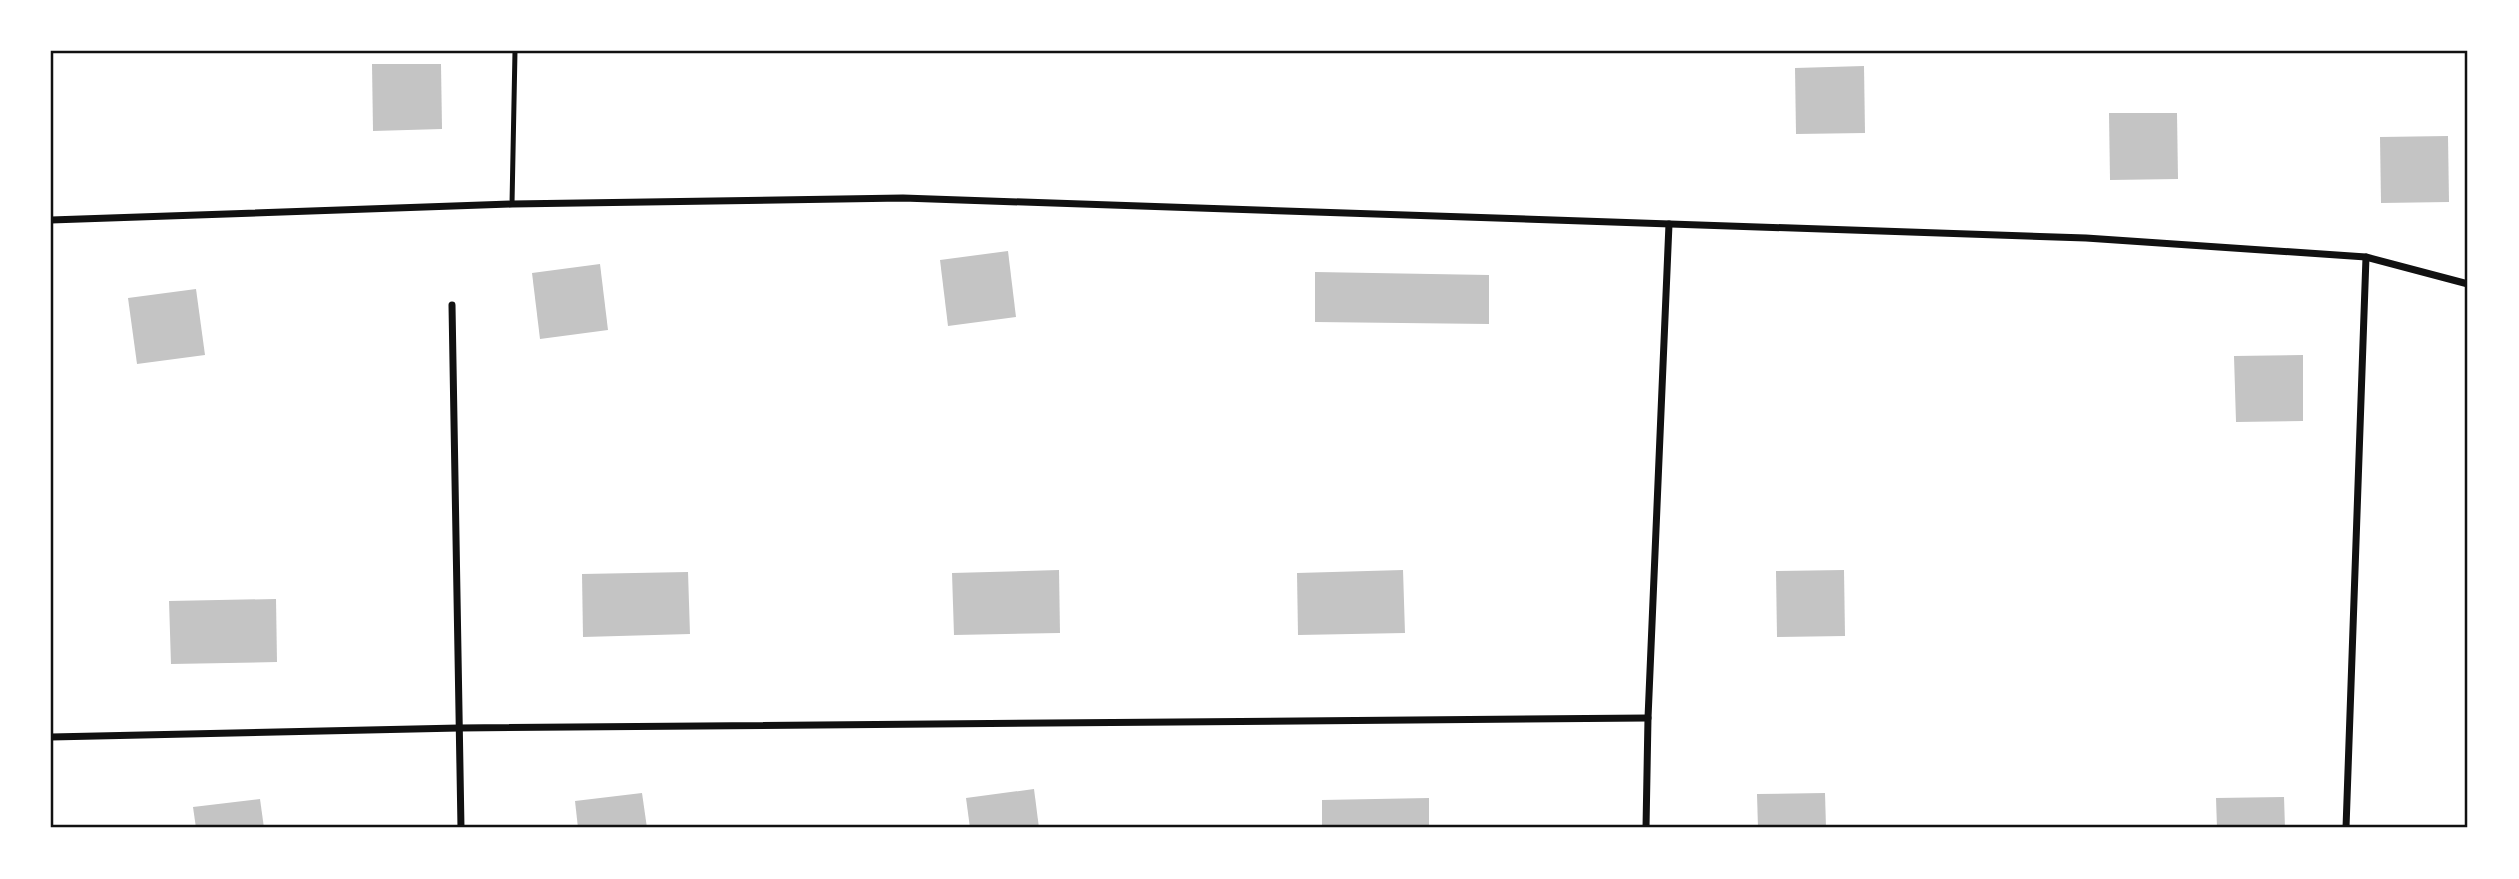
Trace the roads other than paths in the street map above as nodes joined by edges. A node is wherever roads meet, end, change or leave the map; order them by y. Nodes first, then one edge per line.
1 (515, 51) edge
2 (512, 204) junction
3 (51, 220) edge
4 (1669, 224) junction
5 (2366, 257) junction
6 (2468, 284) edge
7 (452, 305) dead end
8 (1648, 718) junction
9 (459, 729) junction
10 (51, 737) edge
11 (461, 828) edge
12 (1646, 828) edge
13 (2346, 828) edge

1 - 2 lane
2 - 3 street
2 - 4 street
4 - 5 street
4 - 8 street
5 - 6 street
5 - 13 street
7 - 9 street
8 - 9 street
8 - 12 street
9 - 10 street
9 - 11 street

